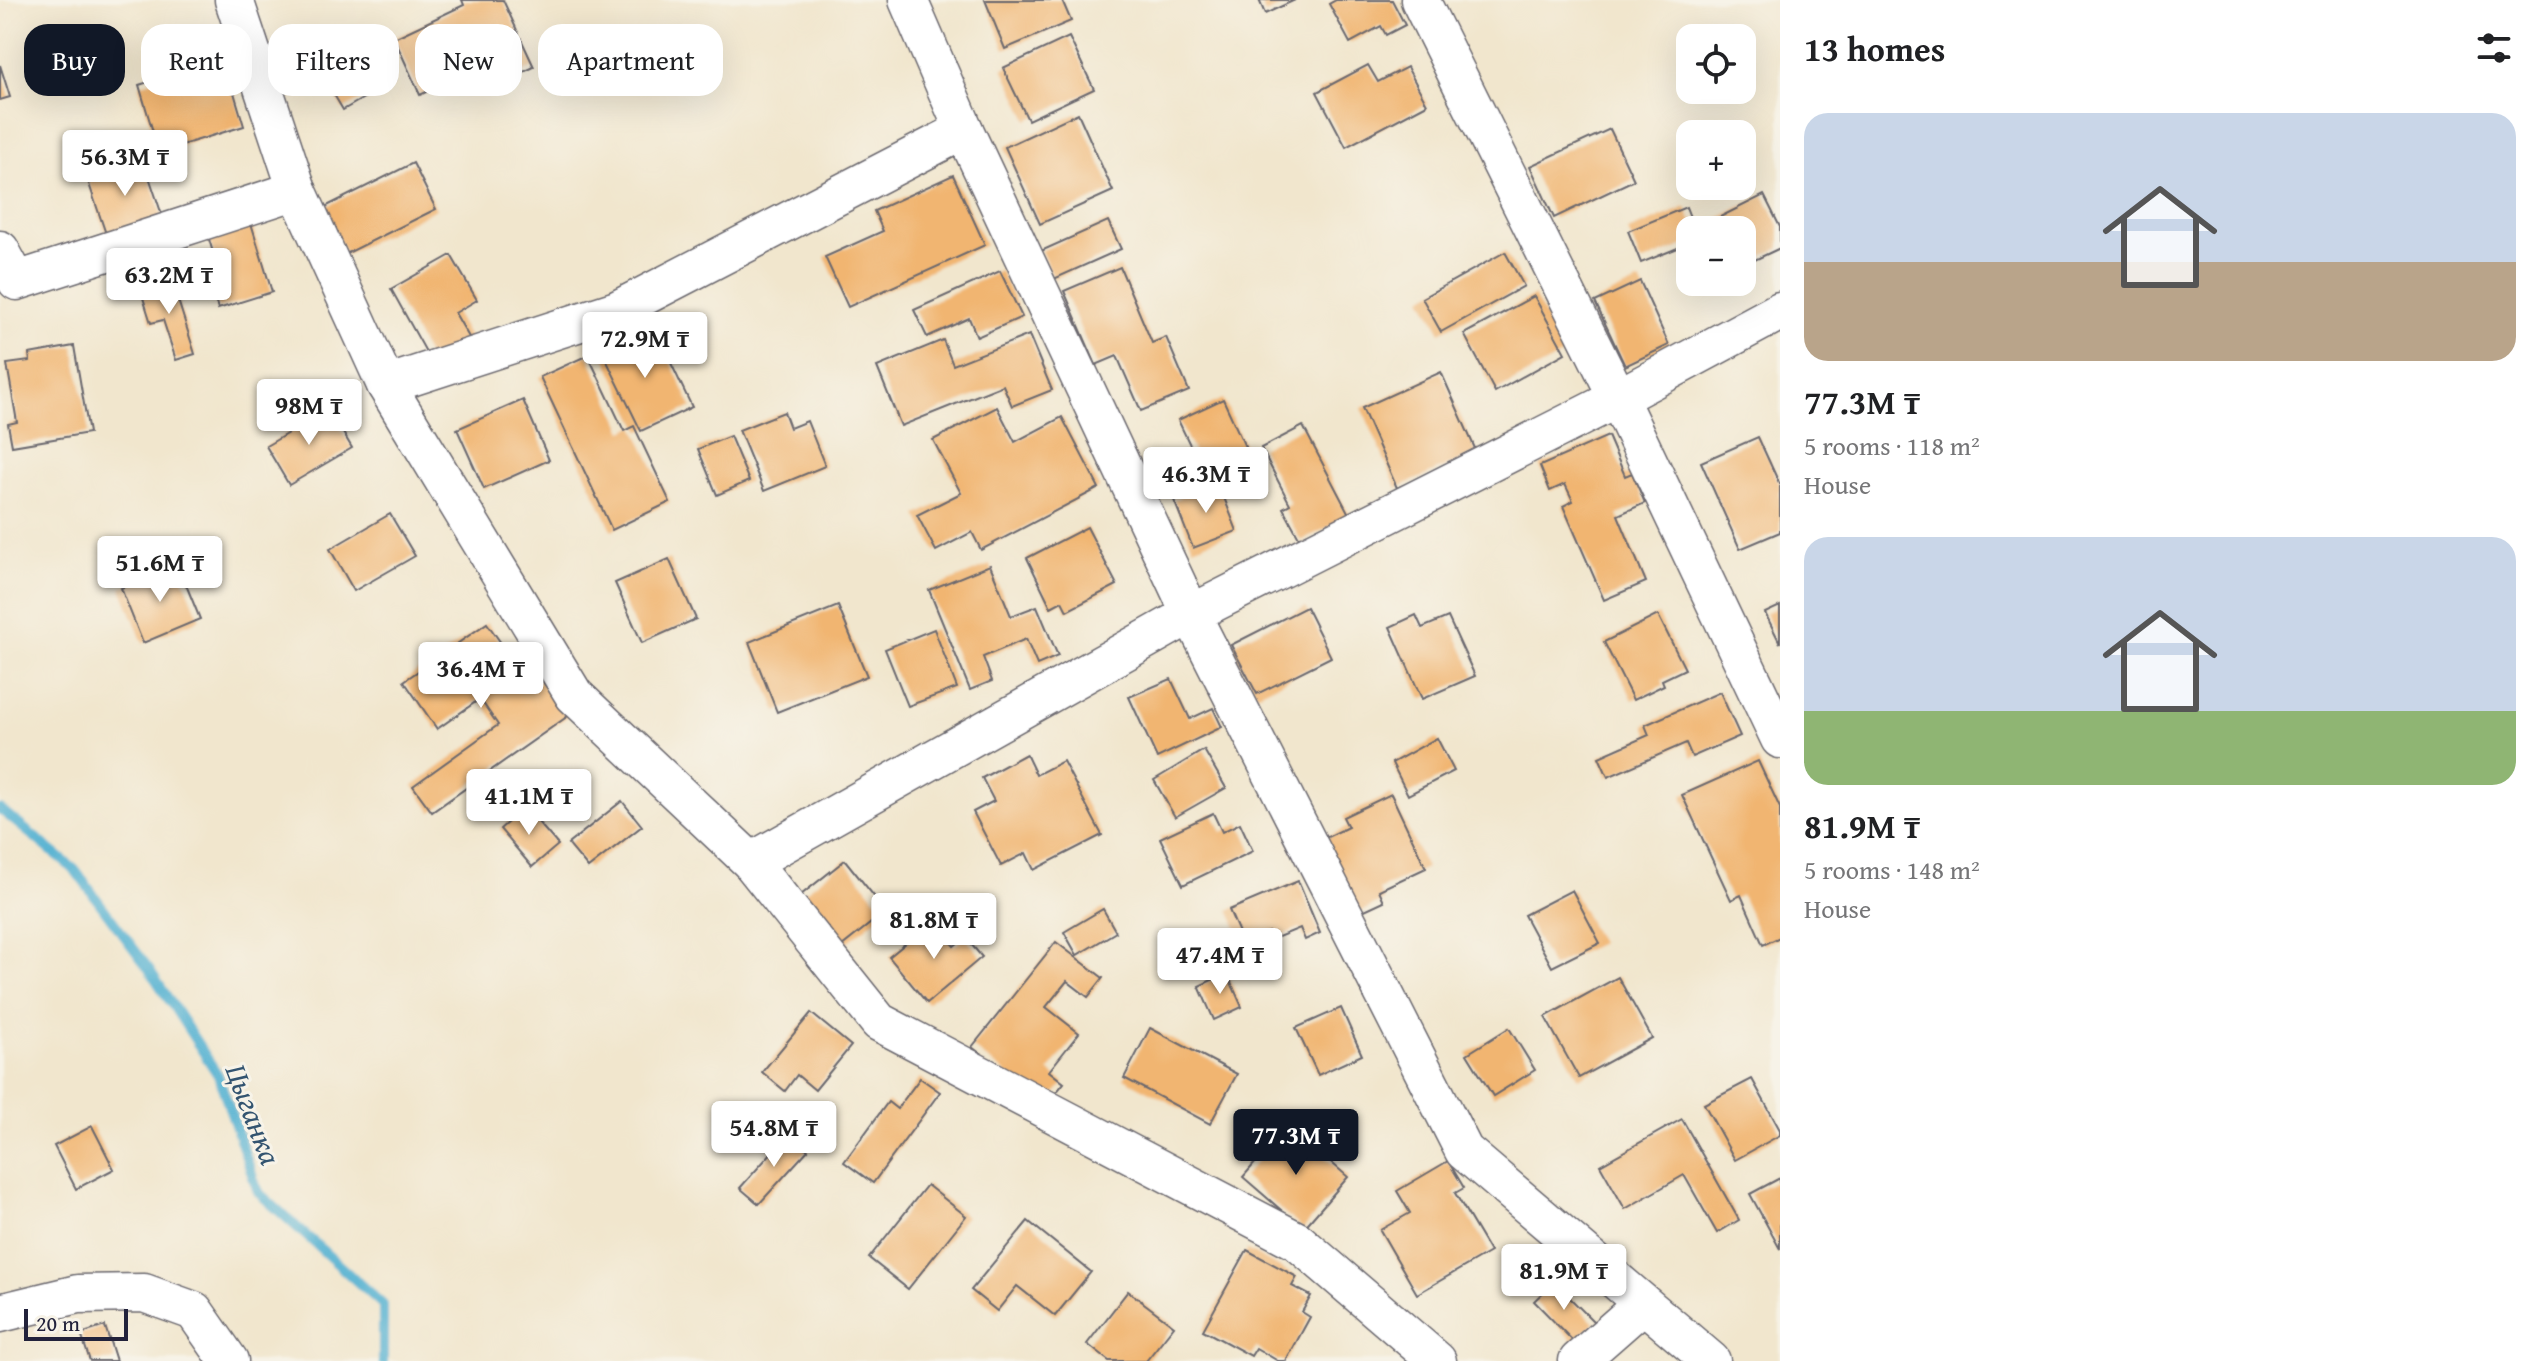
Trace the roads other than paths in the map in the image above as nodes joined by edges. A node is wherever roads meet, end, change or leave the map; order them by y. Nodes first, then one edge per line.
1 (234, 0) edge
2 (908, 0) edge
3 (1420, 0) edge
4 (964, 130) junction
5 (297, 190) junction
6 (0, 250) edge
7 (1780, 311) edge
8 (386, 385) junction
9 (1618, 398) junction
10 (1191, 614) junction
11 (1780, 739) edge
12 (751, 862) junction
13 (1643, 1304) junction
14 (0, 1313) edge
15 (1423, 1357) edge
16 (229, 1361) edge
17 (1578, 1361) edge
18 (1711, 1361) edge

1 - 5 street
2 - 4 street
3 - 9 street
4 - 8 street
4 - 10 street
5 - 6 street
5 - 8 street
7 - 9 street
8 - 12 street
9 - 10 street
9 - 11 street
10 - 12 street
10 - 13 street
12 - 15 street
13 - 17 street
13 - 18 street
14 - 16 street

